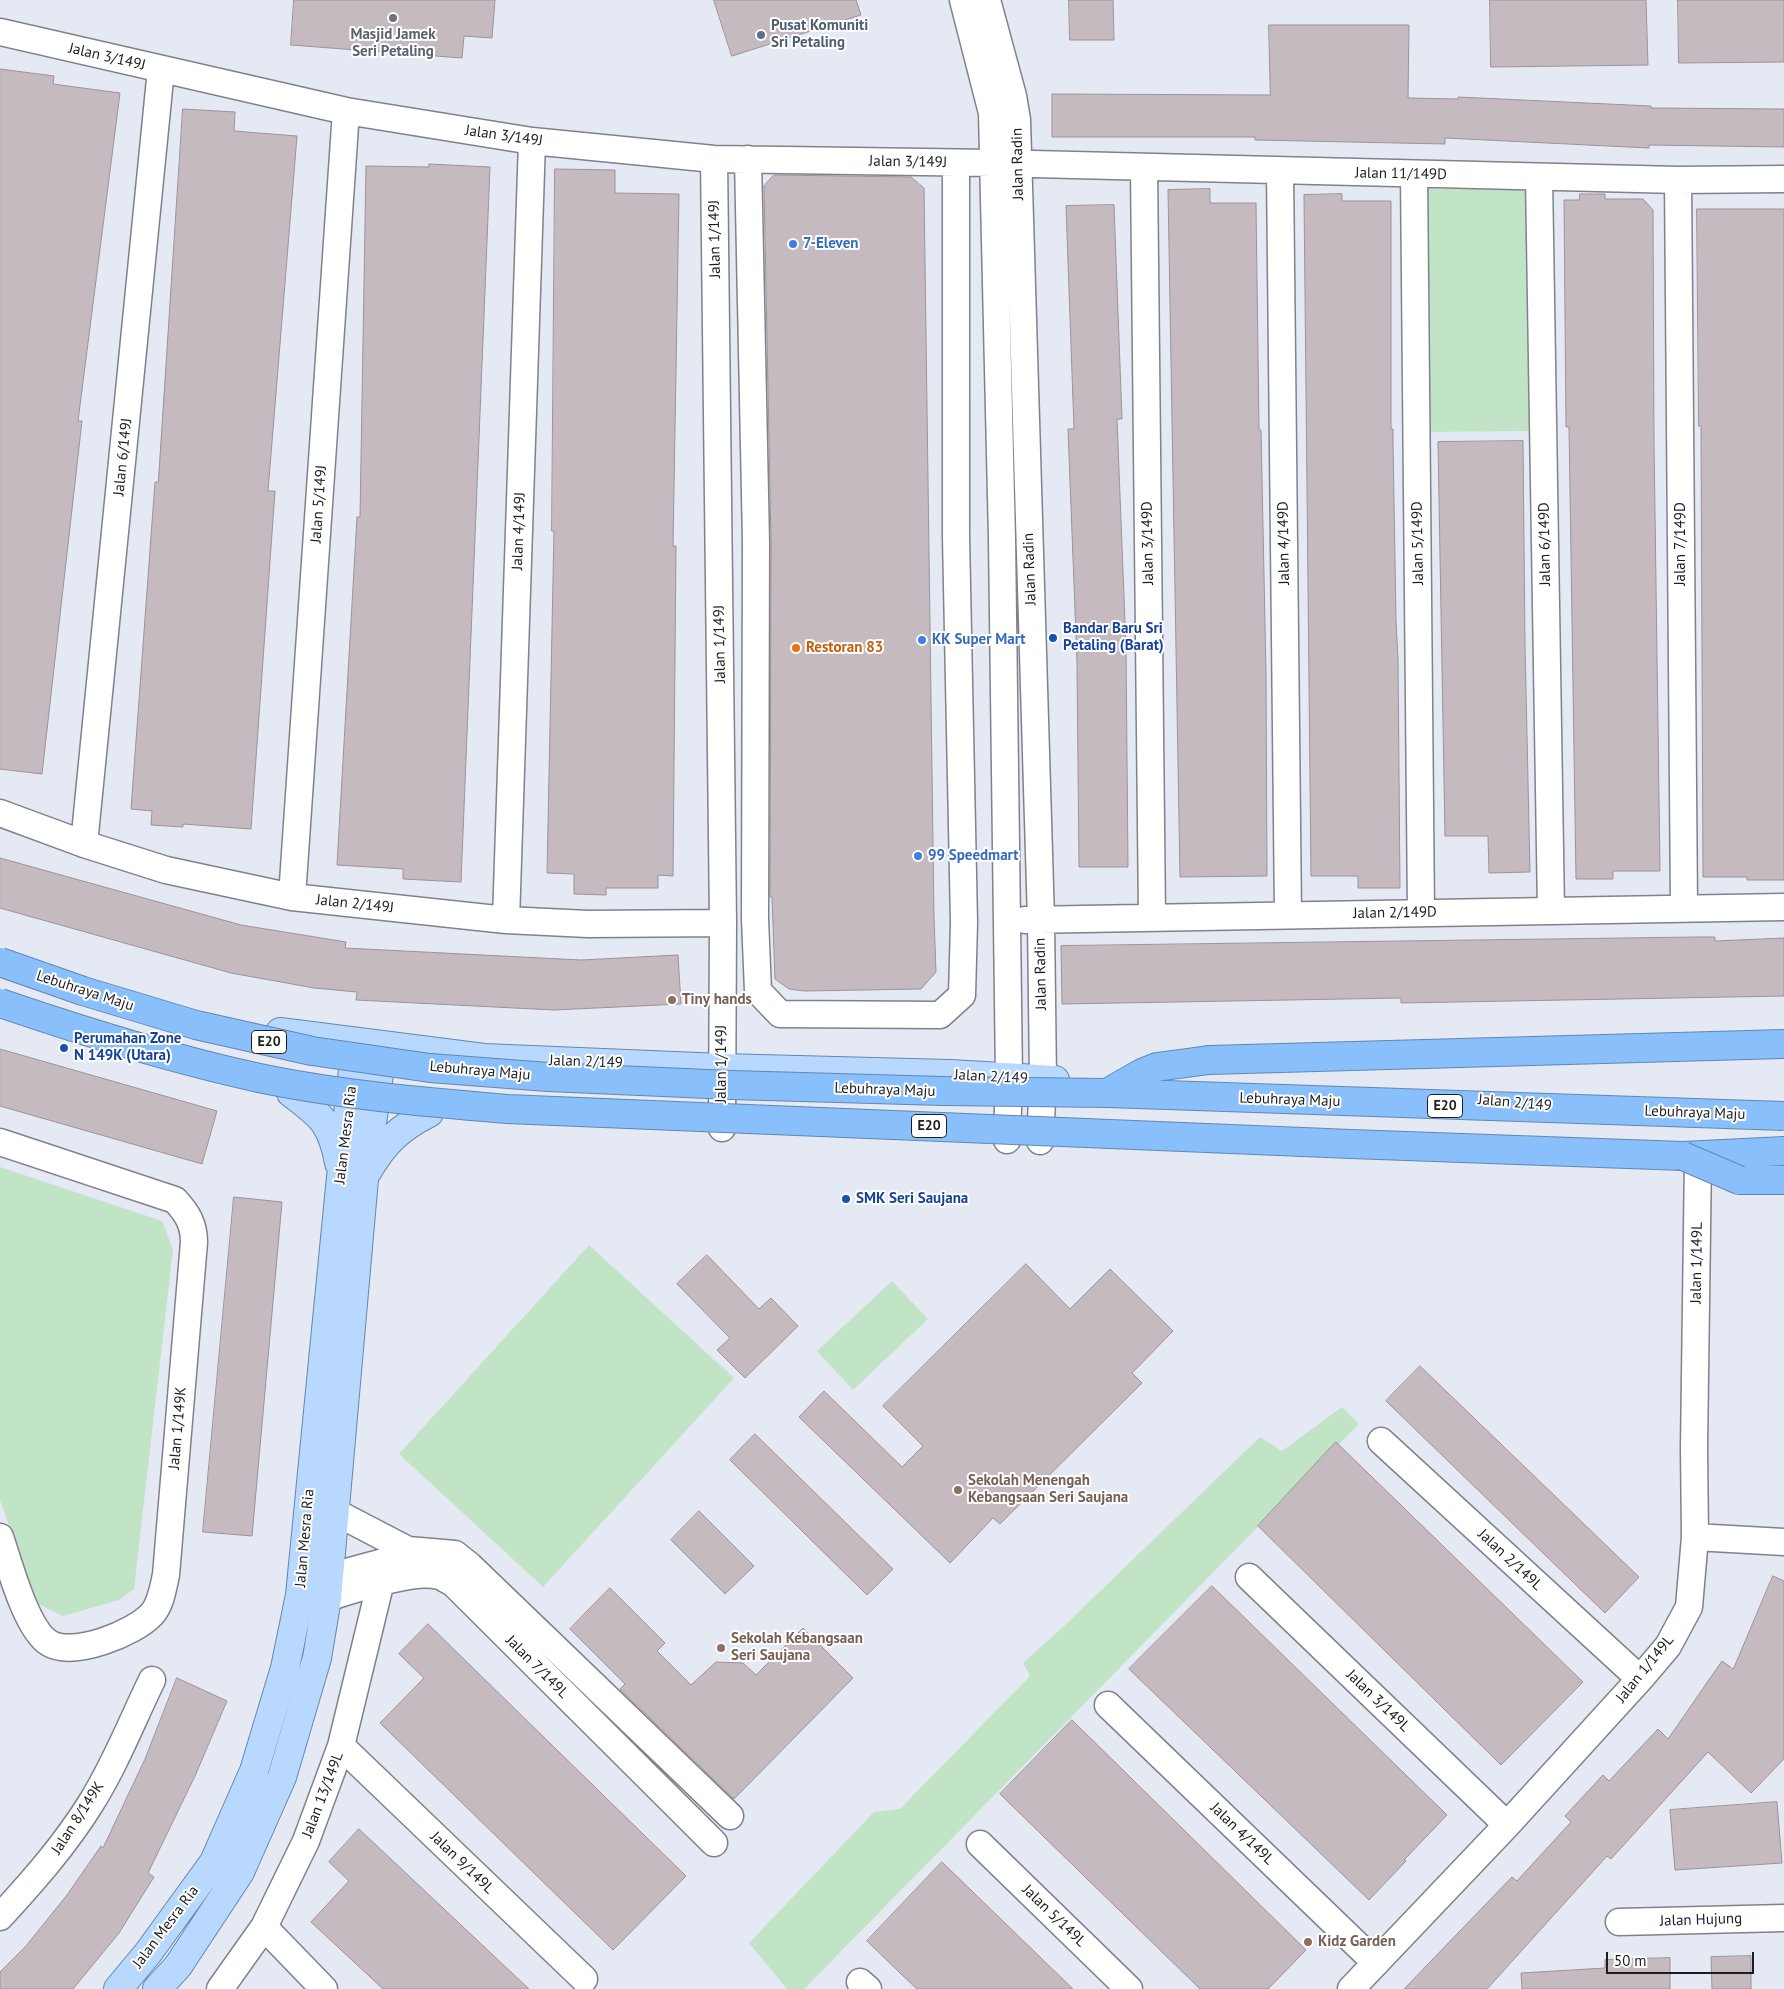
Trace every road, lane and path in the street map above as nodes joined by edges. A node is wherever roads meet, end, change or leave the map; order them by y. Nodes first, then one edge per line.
1 (963, 0) edge
2 (988, 0) edge
3 (0, 32) edge
4 (161, 69) junction
5 (346, 111) junction
6 (532, 141) junction
7 (714, 159) junction
8 (748, 159) junction
9 (956, 163) junction
10 (1005, 164) junction
11 (1144, 168) junction
12 (1280, 171) junction
13 (1414, 174) junction
14 (1539, 177) junction
15 (1784, 178) edge
16 (1678, 180) junction
17 (0, 813) edge
18 (84, 844) junction
19 (292, 897) junction
20 (1784, 907) edge
21 (1684, 908) junction
22 (1551, 911) junction
23 (1421, 913) junction
24 (1288, 915) junction
25 (1152, 918) junction
26 (506, 920) junction
27 (1041, 920) junction
28 (1006, 921) junction
29 (723, 923) junction
30 (0, 951) edge
31 (0, 962) edge
32 (0, 1003) edge
33 (0, 1013) edge
34 (369, 1044) junction
35 (1784, 1044) edge
36 (722, 1068) junction
37 (1009, 1078) junction
38 (1043, 1080) junction
39 (291, 1093) junction
40 (1107, 1093) junction
41 (362, 1105) junction
42 (430, 1112) junction
43 (1784, 1117) edge
44 (722, 1128) junction
45 (1007, 1140) junction
46 (1040, 1141) junction
47 (0, 1142) edge
48 (1784, 1151) edge
49 (1690, 1157) junction
50 (1784, 1162) edge
51 (352, 1178) junction
52 (1784, 1180) edge
53 (1381, 1441) dead end
54 (308, 1505) junction
55 (335, 1512) junction
56 (0, 1537) edge
57 (1695, 1537) junction
58 (1784, 1542) edge
59 (424, 1551) junction
60 (1249, 1577) dead end
61 (381, 1582) junction
62 (328, 1590) junction
63 (1640, 1679) junction
64 (152, 1680) dead end
65 (1108, 1705) dead end
66 (341, 1746) junction
67 (730, 1816) dead end
68 (1506, 1825) junction
69 (714, 1843) dead end
70 (980, 1844) dead end
71 (0, 1917) edge
72 (1784, 1918) edge
73 (1619, 1922) dead end
74 (264, 1927) junction
75 (1376, 1963) junction
76 (584, 1979) dead end
77 (118, 1989) edge
78 (157, 1989) edge
79 (220, 1989) edge
80 (324, 1989) edge
81 (1129, 1989) edge
82 (1351, 1989) edge

1 - 10 street, Jalan Radin
2 - 10 street, Jalan Radin
3 - 4 street, Jalan 3/149J
4 - 5 street, Jalan 3/149J
4 - 18 street, Jalan 6/149J
5 - 6 street, Jalan 3/149J
5 - 19 street, Jalan 5/149J
6 - 7 street, Jalan 3/149J
6 - 26 street, Jalan 4/149J
7 - 8 street, Jalan 3/149J
7 - 29 street, Jalan 1/149J
8 - 9 street, Jalan 3/149J
8 - 9 street
9 - 10 street, Jalan 3/149J
10 - 11 street, Jalan 11/149D
10 - 27 street, Jalan Radin
10 - 28 street, Jalan Radin
11 - 12 street, Jalan 11/149D
11 - 25 street, Jalan 3/149D
12 - 13 street, Jalan 11/149D
12 - 24 street, Jalan 4/149D
13 - 14 street, Jalan 11/149D
13 - 23 street, Jalan 5/149D
14 - 16 street, Jalan 11/149D
14 - 22 street, Jalan 6/149D
15 - 16 street, Jalan 11/149D
16 - 21 street, Jalan 7/149D
17 - 18 street, Jalan 2/149J
18 - 19 street, Jalan 2/149J
19 - 26 street, Jalan 2/149J
20 - 21 street, Jalan 2/149D
21 - 22 street, Jalan 2/149D
22 - 23 street, Jalan 2/149D
23 - 24 street, Jalan 2/149D
24 - 25 street, Jalan 2/149D
25 - 27 street, Jalan 2/149D
26 - 29 street, Jalan 2/149J
27 - 28 street, Jalan 2/149D
27 - 38 street, Jalan Radin
28 - 37 street, Jalan Radin
29 - 36 street, Jalan 1/149J
30 - 34 main road, Jalan 2/149
31 - 40 highway, Lebuhraya Maju / E20, bridge
32 - 49 highway, E20, bridge
33 - 39 main road
34 - 36 main road, Jalan 2/149
34 - 41 main road, Jalan Mesra Ria
35 - 40 highway, bridge
36 - 37 main road, Jalan 2/149
36 - 44 street, Jalan 1/149J
37 - 38 main road, Jalan 2/149
37 - 45 street, Jalan Radin
38 - 43 main road, Jalan 2/149
38 - 46 street, Jalan Radin
39 - 41 main road
39 - 51 main road
40 - 43 highway, Lebuhraya Maju / E20, bridge
41 - 42 main road
41 - 51 main road, Jalan Mesra Ria
42 - 44 main road
42 - 51 main road
44 - 45 main road
45 - 46 main road
46 - 49 main road
47 - 56 street, Jalan 1/149K
48 - 49 highway, E20
49 - 50 main road
49 - 52 highway, bridge
49 - 57 street, Jalan 1/149L
51 - 54 main road, Jalan Mesra Ria
51 - 55 main road, Jalan Mesra Ria
53 - 63 street, Jalan 2/149L
54 - 55 street
54 - 77 main road, Jalan Mesra Ria
55 - 59 street
55 - 62 main road, Jalan Mesra Ria
57 - 58 street
57 - 63 street, Jalan 1/149L
59 - 62 street
59 - 67 street
60 - 68 street, Jalan 3/149L
61 - 62 street, Jalan 7/149L
61 - 66 street, Jalan 13/149L
61 - 69 street, Jalan 7/149L
62 - 78 main road, Jalan Mesra Ria
63 - 68 street, Jalan 1/149L
64 - 71 street, Jalan 8/149K
65 - 75 street, Jalan 4/149L
66 - 74 street, Jalan 13/149L
66 - 76 street, Jalan 9/149L
68 - 75 street, Jalan 1/149L
70 - 81 street, Jalan 5/149L
72 - 73 street, Jalan Hujung
74 - 79 street, Jalan 13/149L
74 - 80 street
75 - 82 street, Jalan 1/149L

